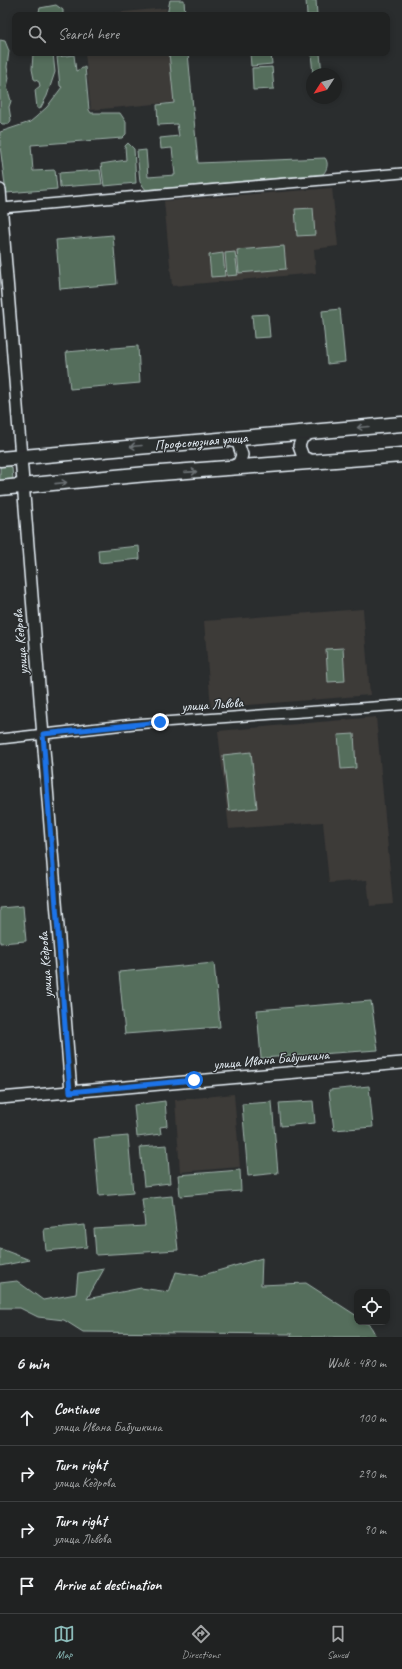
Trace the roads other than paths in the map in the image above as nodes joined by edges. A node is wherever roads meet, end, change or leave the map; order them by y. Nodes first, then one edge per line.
1 (402, 173) edge
2 (0, 190) edge
3 (2, 208) junction
4 (402, 424) edge
5 (313, 432) junction
6 (226, 439) junction
7 (402, 455) edge
8 (20, 458) junction
9 (0, 459) edge
10 (315, 462) junction
11 (228, 469) junction
12 (23, 487) junction
13 (0, 488) edge
14 (402, 704) edge
15 (43, 734) junction
16 (0, 739) edge
17 (402, 1063) edge
18 (70, 1092) junction
19 (0, 1098) edge

1 - 3 street
2 - 3 street, улица Кедрова
3 - 8 street, улица Кедрова
4 -> 5 main road, Профсоюзная улица
5 - 6 main road, Профсоюзная улица
5 - 10 street
6 -> 8 main road, Профсоюзная улица
6 - 11 street
7 - 10 main road, Профсоюзная улица
8 - 9 main road, Профсоюзная улица
8 - 12 street, улица Кедрова
10 - 11 main road, Профсоюзная улица
12 -> 11 main road, Профсоюзная улица
12 - 13 main road, Профсоюзная улица
12 - 15 street, улица Кедрова
14 - 15 street, улица Львова
15 - 16 street, улица Львова
15 - 18 street, улица Кедрова
17 - 18 street, улица Ивана Бабушкина
18 - 19 street, улица Ивана Бабушкина

